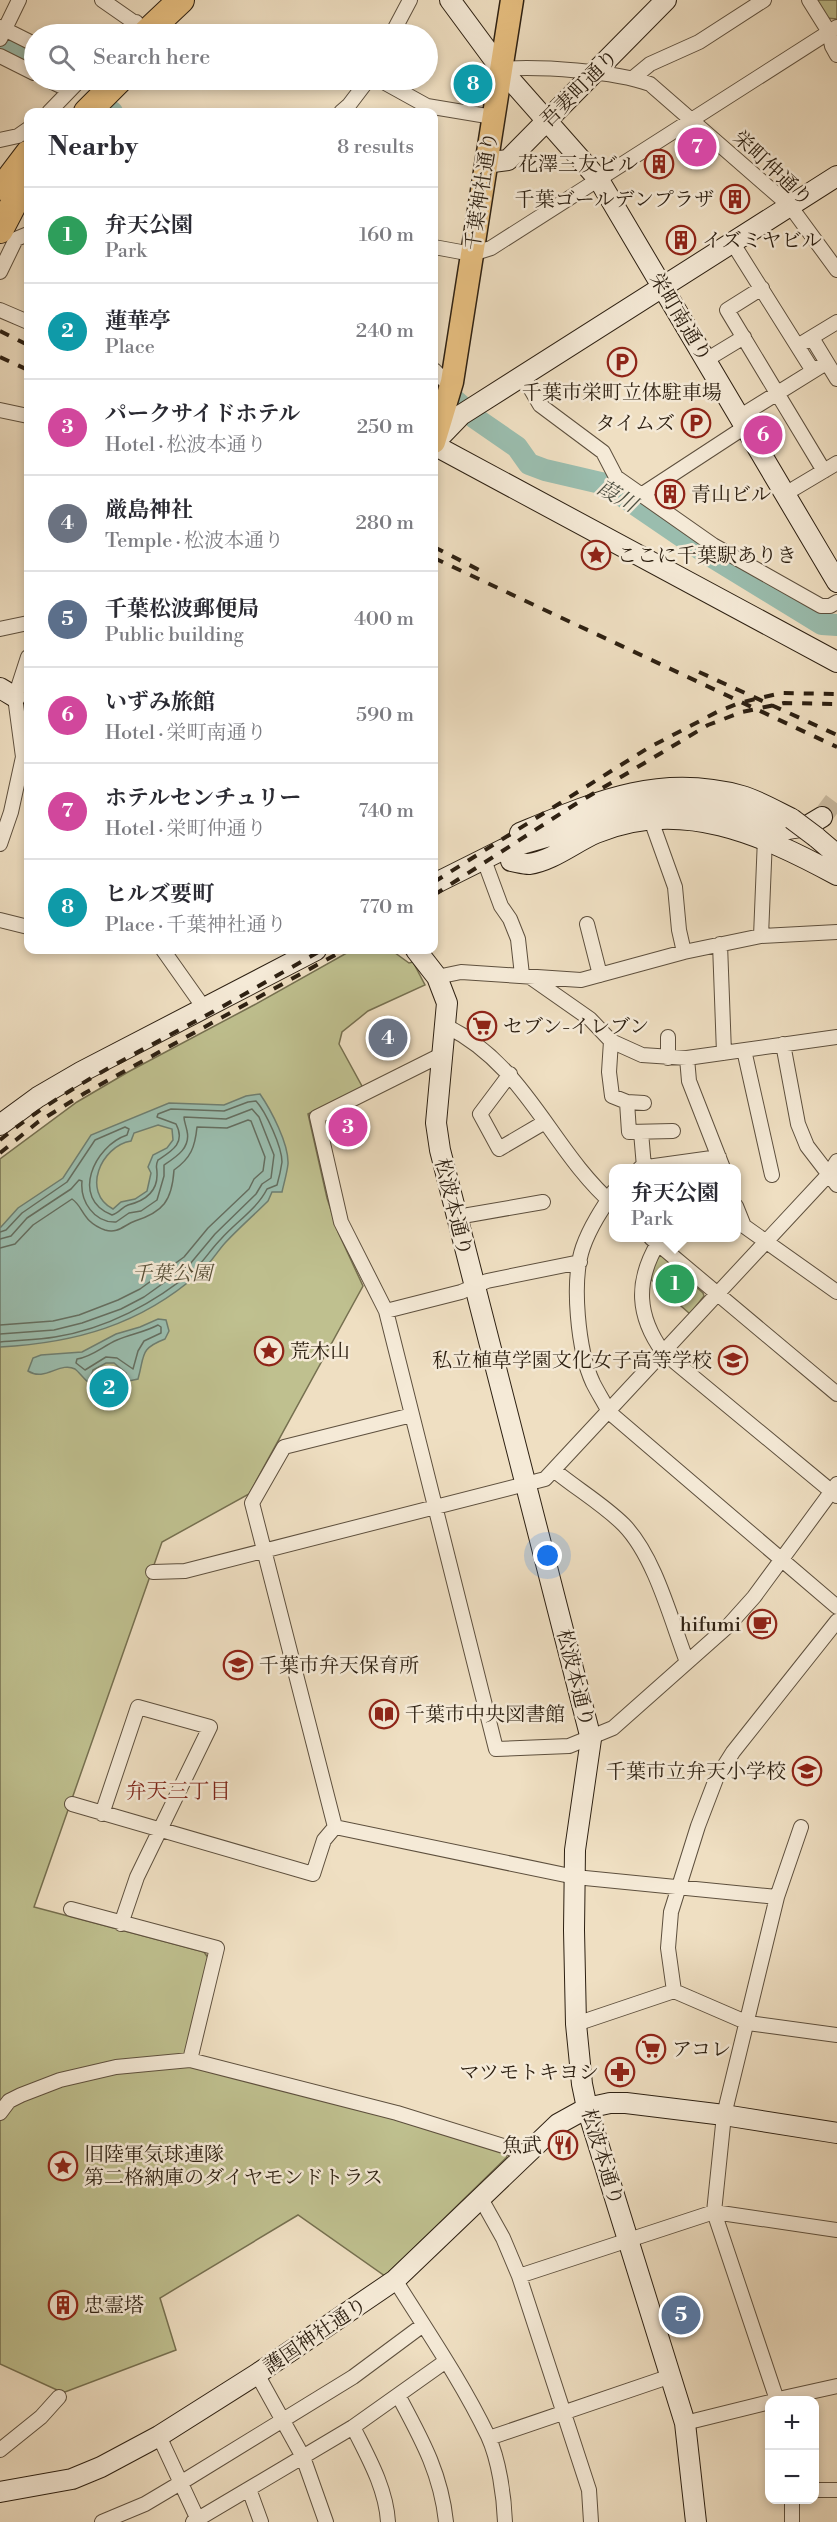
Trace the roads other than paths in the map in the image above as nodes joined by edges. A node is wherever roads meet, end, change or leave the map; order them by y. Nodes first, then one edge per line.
1 (19, 0) edge
2 (102, 0) edge
3 (181, 0) edge
4 (196, 0) edge
5 (410, 0) edge
6 (450, 0) edge
7 (512, 0) edge
8 (666, 0) edge
9 (764, 0) edge
10 (809, 0) edge
11 (133, 24) edge
12 (152, 24) edge
13 (156, 24) edge
14 (397, 24) edge
15 (833, 30) edge
16 (2, 32) edge
17 (24, 40) edge
18 (837, 54) edge
19 (0, 56) edge
20 (24, 68) edge
21 (501, 69) junction
22 (594, 74) junction
23 (633, 78) junction
24 (58, 90) edge
25 (84, 90) edge
26 (109, 90) edge
27 (361, 90) edge
28 (395, 90) edge
29 (68, 101) edge
30 (91, 108) edge
31 (346, 108) edge
32 (422, 108) edge
33 (438, 111) edge
34 (493, 117) junction
35 (547, 121) junction
36 (692, 121) junction
37 (24, 132) edge
38 (0, 140) edge
39 (485, 163) junction
40 (24, 164) edge
41 (837, 176) edge
42 (599, 180) junction
43 (13, 190) edge
44 (790, 206) junction
45 (0, 230) edge
46 (24, 236) edge
47 (732, 242) junction
48 (438, 248) edge
49 (471, 254) junction
50 (837, 270) edge
51 (0, 272) edge
52 (662, 286) junction
53 (762, 288) junction
54 (0, 309) edge
55 (24, 320) edge
56 (837, 322) edge
57 (744, 337) junction
58 (812, 338) junction
59 (797, 345) junction
60 (706, 360) junction
61 (826, 363) junction
62 (813, 371) junction
63 (523, 376) junction
64 (837, 379) edge
65 (451, 391) edge
66 (778, 392) junction
67 (0, 410) edge
68 (24, 415) edge
69 (742, 422) junction
70 (438, 431) edge
71 (438, 445) edge
72 (834, 466) edge
73 (784, 494) junction
74 (641, 495) junction
75 (837, 582) edge
76 (837, 602) edge
77 (24, 624) edge
78 (0, 629) edge
79 (837, 662) edge
80 (24, 668) edge
81 (14, 694) edge
82 (822, 817) tunnel mouth
83 (651, 820) junction
84 (765, 838) junction
85 (0, 843) edge
86 (508, 855) junction
87 (837, 855) edge
88 (486, 866) junction
89 (837, 875) edge
90 (438, 883) edge
91 (438, 894) edge
92 (0, 920) edge
93 (587, 924) dead end
94 (24, 926) edge
95 (837, 932) edge
96 (761, 936) junction
97 (720, 944) junction
98 (684, 952) junction
99 (166, 954) edge
100 (308, 954) edge
101 (419, 954) edge
102 (525, 975) junction
103 (600, 975) junction
104 (437, 977) junction
105 (204, 1008) junction
106 (447, 1026) junction
107 (668, 1037) dead end
108 (837, 1037) edge
109 (611, 1041) junction
110 (783, 1044) junction
111 (744, 1050) junction
112 (724, 1053) junction
113 (443, 1054) junction
114 (668, 1058) junction
115 (687, 1058) junction
116 (510, 1074) junction
117 (627, 1102) junction
118 (644, 1103) dead end
119 (545, 1122) junction
120 (0, 1125) edge
121 (673, 1131) dead end
122 (641, 1132) junction
123 (837, 1161) edge
124 (721, 1163) edge
125 (642, 1164) edge
126 (705, 1164) edge
127 (772, 1175) dead end
128 (833, 1180) edge
129 (609, 1195) edge
130 (543, 1202) dead end
131 (609, 1202) edge
132 (456, 1217) junction
133 (741, 1218) edge
134 (653, 1242) edge
135 (656, 1242) edge
136 (765, 1242) junction
137 (580, 1262) junction
138 (474, 1287) junction
139 (837, 1292) edge
140 (716, 1293) junction
141 (386, 1311) junction
142 (663, 1352) junction
143 (837, 1394) edge
144 (609, 1412) junction
145 (412, 1415) junction
146 (555, 1471) junction
147 (525, 1484) junction
148 (835, 1491) edge
149 (434, 1507) junction
150 (265, 1551) junction
151 (781, 1560) junction
152 (153, 1572) dead end
153 (837, 1607) edge
154 (837, 1621) edge
155 (687, 1662) junction
156 (591, 1739) junction
157 (72, 1804) dead end
158 (102, 1814) junction
159 (335, 1827) junction
160 (801, 1827) dead end
161 (160, 1831) junction
162 (575, 1877) junction
163 (678, 1887) junction
164 (777, 1898) junction
165 (71, 1909) dead end
166 (121, 1924) junction
167 (674, 1991) junction
168 (748, 2023) junction
169 (576, 2024) junction
170 (837, 2035) edge
171 (190, 2060) junction
172 (587, 2108) junction
173 (0, 2113) edge
174 (724, 2115) junction
175 (837, 2133) edge
176 (526, 2153) junction
177 (480, 2197) junction
178 (714, 2212) junction
179 (837, 2230) edge
180 (628, 2240) junction
181 (519, 2276) junction
182 (395, 2280) junction
183 (423, 2325) junction
184 (446, 2361) junction
185 (257, 2374) junction
186 (671, 2376) junction
187 (837, 2386) edge
188 (398, 2395) junction
189 (772, 2396) edge
190 (795, 2396) edge
191 (59, 2397) dead end
192 (765, 2403) edge
193 (565, 2413) junction
194 (282, 2420) junction
195 (685, 2423) junction
196 (353, 2427) junction
197 (159, 2436) junction
198 (489, 2438) junction
199 (0, 2450) edge
200 (303, 2457) junction
201 (182, 2482) junction
202 (249, 2489) junction
203 (819, 2490) edge
204 (837, 2490) edge
205 (0, 2492) edge
206 (792, 2504) edge
207 (197, 2521) edge
208 (102, 2522) edge
209 (261, 2522) edge
210 (326, 2522) edge
211 (388, 2522) edge
212 (446, 2522) edge
213 (505, 2522) edge
214 (591, 2522) edge
215 (696, 2522) edge
216 (792, 2522) edge

1 - 16 street
2 - 11 street
3 - 12 highway
4 - 13 highway
5 - 14 street
6 - 21 street, 栄町南通り
7 - 21 main road, 千葉神社通り
8 - 22 street, 吾妻町通り
9 - 23 street
10 - 15 street
15 - 18 street
15 - 36 street
16 - 17 street
19 - 20 street
21 - 22 street, 栄町仲通り
21 - 34 main road, 千葉神社通り
21 - 35 street, 栄町南通り
22 - 23 street, 栄町仲通り
22 - 35 street, 吾妻町通り
23 - 36 street, 栄町仲通り
24 - 29 street
25 - 29 highway
26 - 30 highway
27 - 31 street
28 - 32 street
33 - 34 street
34 - 39 main road, 千葉神社通り
35 - 39 street, 吾妻町通り
35 - 42 street, 栄町南通り
36 - 42 street
36 - 44 street, 栄町仲通り
37 - 38 street
39 - 49 main road, 千葉神社通り
40 - 43 highway
41 - 44 street
42 - 49 street
42 - 52 street, 栄町南通り
43 - 45 highway
44 - 47 street
44 - 50 street, 栄町仲通り
46 - 51 street
47 - 52 street
47 - 53 street
48 - 49 street
49 - 65 main road, 千葉神社通り
52 - 60 street, 栄町南通り
52 - 63 street
53 - 57 street
53 - 59 street
54 - 55 street
56 - 58 street
57 - 60 street
57 - 66 street
58 - 59 street
58 - 61 street
59 - 62 street
60 - 69 street, 栄町南通り
61 - 62 street
61 - 64 street
62 - 66 street
63 - 65 street
63 - 74 street
65 - 70 main road, 千葉神社通り
66 - 69 street
66 - 72 street
67 - 68 street
69 - 73 street, 栄町南通り
69 - 74 street
71 - 79 street
72 - 73 street
73 - 75 street, 栄町南通り
74 - 76 street
77 - 78 street
80 - 81 street
81 - 85 street
82 - 86 street
83 - 84 street
83 - 86 street
83 - 98 street
84 - 89 street
84 - 96 street
86 - 87 street, bridge
86 - 88 street
88 - 90 street
88 - 91 street
88 - 102 street
92 - 94 street
93 - 103 street
95 - 96 street
96 - 97 street
97 - 98 street
97 - 112 street
98 - 103 street
99 - 105 street
100 - 105 street
101 - 104 street, 松波本通り
102 - 103 street
102 - 104 street
102 - 109 street
104 - 106 street, 松波本通り
105 - 120 street
106 - 113 street, 松波本通り
106 - 116 street
107 - 114 street
108 - 110 street
109 - 114 street
109 - 117 street
110 - 111 street
110 - 128 street
111 - 112 street
111 - 127 street
112 - 115 street
113 - 132 street, 松波本通り
113 - 141 street
114 - 115 street
115 - 124 street
116 - 119 street
116 - 119 street
117 - 118 street
117 - 122 street
119 - 129 street
121 - 122 street
122 - 125 street
123 - 128 street
124 - 126 street
128 - 136 street
130 - 132 street
131 - 137 street
132 - 138 street, 松波本通り
133 - 136 street
134 - 142 street
135 - 140 street
136 - 139 street
136 - 140 street
137 - 138 street
137 - 144 street
138 - 141 street
138 - 147 street, 松波本通り
140 - 142 street
140 - 143 street
141 - 145 street
142 - 144 street
142 - 148 street
144 - 146 street
144 - 151 street
145 - 149 street
145 - 150 street
146 - 147 street
146 - 155 street
147 - 149 street
147 - 156 street, 松波本通り
148 - 151 street
149 - 150 street
149 - 156 street
150 - 152 street
150 - 159 street
151 - 153 street
151 - 155 street
154 - 163 street
155 - 156 street
156 - 162 street, 松波本通り
157 - 158 street
158 - 161 street
158 - 161 street
159 - 161 street
159 - 162 street
160 - 164 street
161 - 166 street
162 - 163 street
162 - 169 street, 松波本通り
163 - 164 street
163 - 167 street
164 - 168 street
165 - 166 street
166 - 171 street
167 - 168 street
167 - 169 street
168 - 170 street
168 - 174 street
169 - 172 street, 松波本通り
171 - 173 street
171 - 176 street
172 - 174 street, 護国神社通り
172 - 176 street, 護国神社通り
172 - 180 street, 松波本通り
174 - 175 street, 護国神社通り
174 - 178 street
176 - 177 street, 護国神社通り
177 - 181 street
177 - 182 street, 護国神社通り
178 - 179 street
178 - 180 street
178 - 189 street
180 - 181 street
180 - 186 street, 松波本通り
181 - 193 street
182 - 183 street
182 - 185 street, 護国神社通り
183 - 184 street
183 - 194 street
184 - 188 street
184 - 198 street
185 - 194 street
185 - 197 street, 護国神社通り
186 - 193 street
186 - 195 street, 松波本通り
187 - 190 street
188 - 196 street
188 - 212 street
191 - 199 street
192 - 195 street
193 - 198 street
193 - 214 street
194 - 200 street
194 - 201 street
195 - 215 street, 松波本通り
196 - 200 street
196 - 211 street
197 - 201 street
197 - 205 street, 護国神社通り
198 - 213 street
200 - 202 street
200 - 210 street
201 - 207 street
201 - 208 street
202 - 207 street
202 - 209 street
203 - 204 street
206 - 216 street

